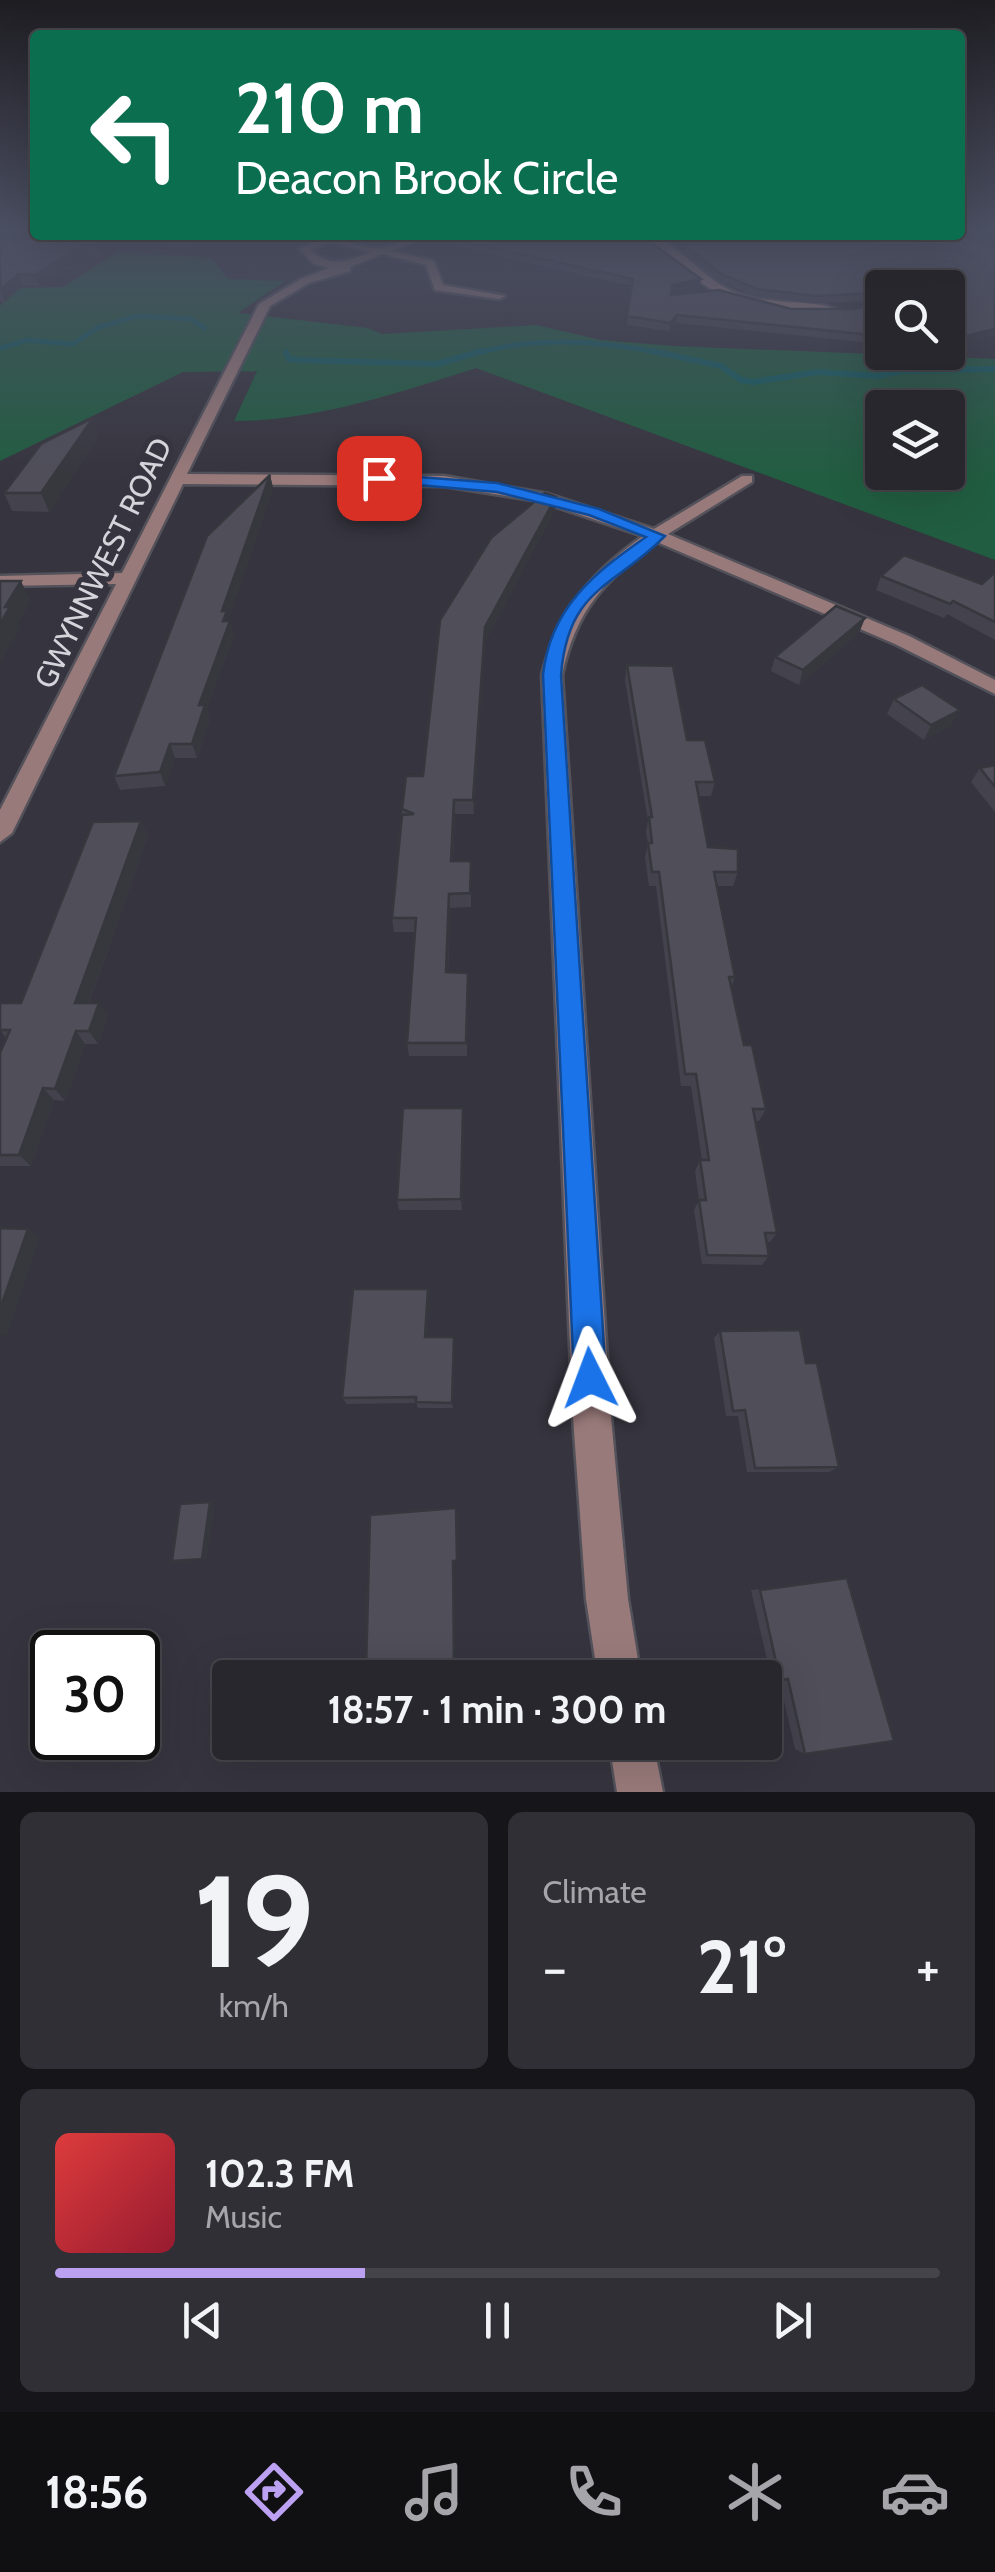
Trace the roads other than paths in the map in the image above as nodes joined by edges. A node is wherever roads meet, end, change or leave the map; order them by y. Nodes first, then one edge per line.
1 (269, 313) edge
2 (176, 479) junction
3 (747, 480) dead end
4 (658, 536) junction
5 (126, 578) junction
6 (0, 581) edge
7 (995, 688) edge
8 (10, 795) edge
9 (0, 833) edge
10 (617, 1660) edge
11 (634, 1760) edge
12 (640, 1792) edge

1 - 2 street, GWYNNWEST ROAD
2 - 4 street
2 - 5 street, GWYNNWEST ROAD
3 - 4 street
4 - 7 street
4 - 10 street
5 - 6 street
5 - 8 street, GWYNNWEST ROAD
8 - 9 street, GWYNNWEST ROAD
11 - 12 street

